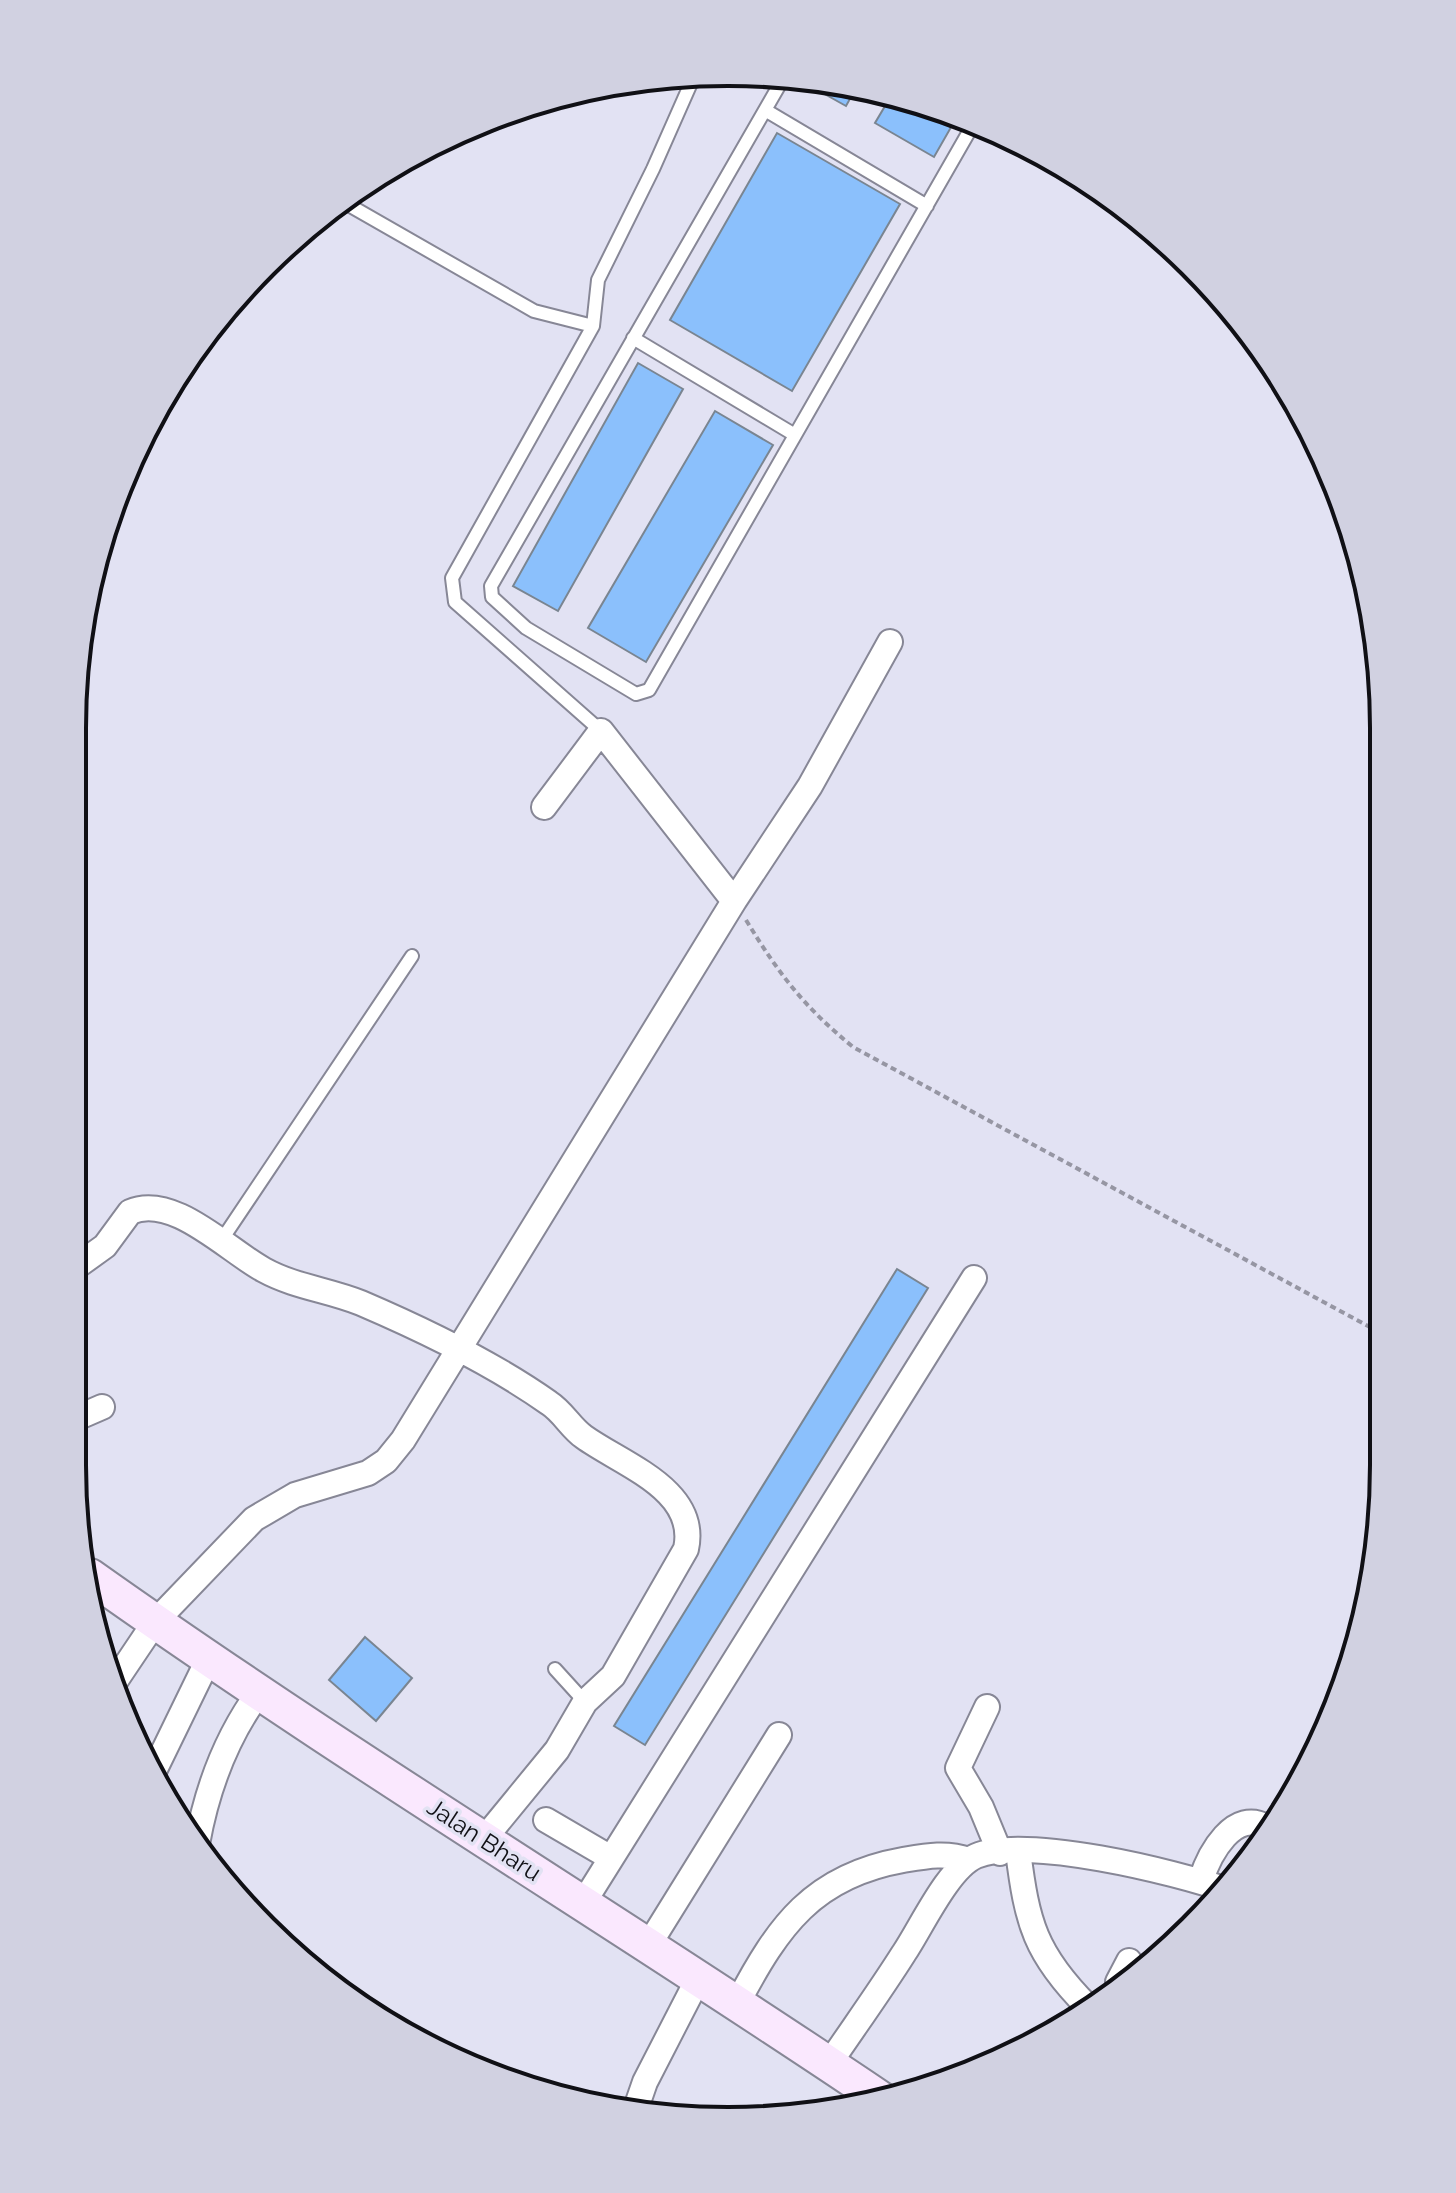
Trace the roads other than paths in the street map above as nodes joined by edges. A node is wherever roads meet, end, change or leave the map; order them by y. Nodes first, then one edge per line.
1 (689, 87) edge
2 (778, 88) edge
3 (765, 110) junction
4 (968, 133) edge
5 (927, 206) junction
6 (353, 207) edge
7 (593, 326) junction
8 (633, 338) junction
9 (795, 435) junction
10 (890, 642) dead end
11 (601, 731) junction
12 (544, 807) dead end
13 (734, 901) junction
14 (412, 956) dead end
15 (221, 1241) junction
16 (86, 1260) edge
17 (974, 1278) dead end
18 (461, 1351) junction
19 (102, 1407) dead end
20 (86, 1414) edge
21 (96, 1581) edge
22 (155, 1622) junction
23 (209, 1658) junction
24 (555, 1669) dead end
25 (121, 1673) edge
26 (260, 1691) junction
27 (585, 1702) junction
28 (987, 1707) dead end
29 (779, 1735) dead end
30 (159, 1761) edge
31 (546, 1820) dead end
32 (1259, 1826) edge
33 (200, 1831) edge
34 (484, 1839) junction
35 (1009, 1852) junction
36 (611, 1858) junction
37 (969, 1860) junction
38 (1201, 1880) junction
39 (1213, 1885) edge
40 (582, 1905) junction
41 (648, 1946) junction
42 (698, 1979) junction
43 (1082, 2001) edge
44 (738, 2002) junction
45 (829, 2064) junction
46 (869, 2091) edge
47 (638, 2101) edge

1 - 7 lane
2 - 3 lane
3 - 5 lane
3 - 8 lane
4 - 5 lane
5 - 9 lane
6 - 7 lane
7 - 11 lane
8 - 9 lane
8 - 9 lane
10 - 13 street
11 - 12 street
11 - 13 street
13 - 18 street
14 - 15 lane
15 - 16 street
15 - 18 street
17 - 36 street
18 - 22 street
18 - 27 street
19 - 20 street
21 - 22 main road, Jalan Bharu
22 - 23 main road, Jalan Bharu
22 - 25 street
23 - 26 main road, Jalan Bharu
23 - 30 street
24 - 27 lane
26 - 33 street
26 - 34 main road, Jalan Bharu
27 - 34 street
28 - 35 street
29 - 41 street
31 - 36 street
32 - 38 street
34 - 40 main road, Jalan Bharu
35 - 37 street
35 - 38 street
35 - 43 street
36 - 40 street
37 - 44 street
37 - 45 street
38 - 39 street
40 - 41 main road, Jalan Bharu
41 - 42 main road, Jalan Bharu
42 - 44 main road, Jalan Bharu
42 - 47 street
44 - 45 main road, Jalan Bharu
45 - 46 main road, Jalan Bharu

